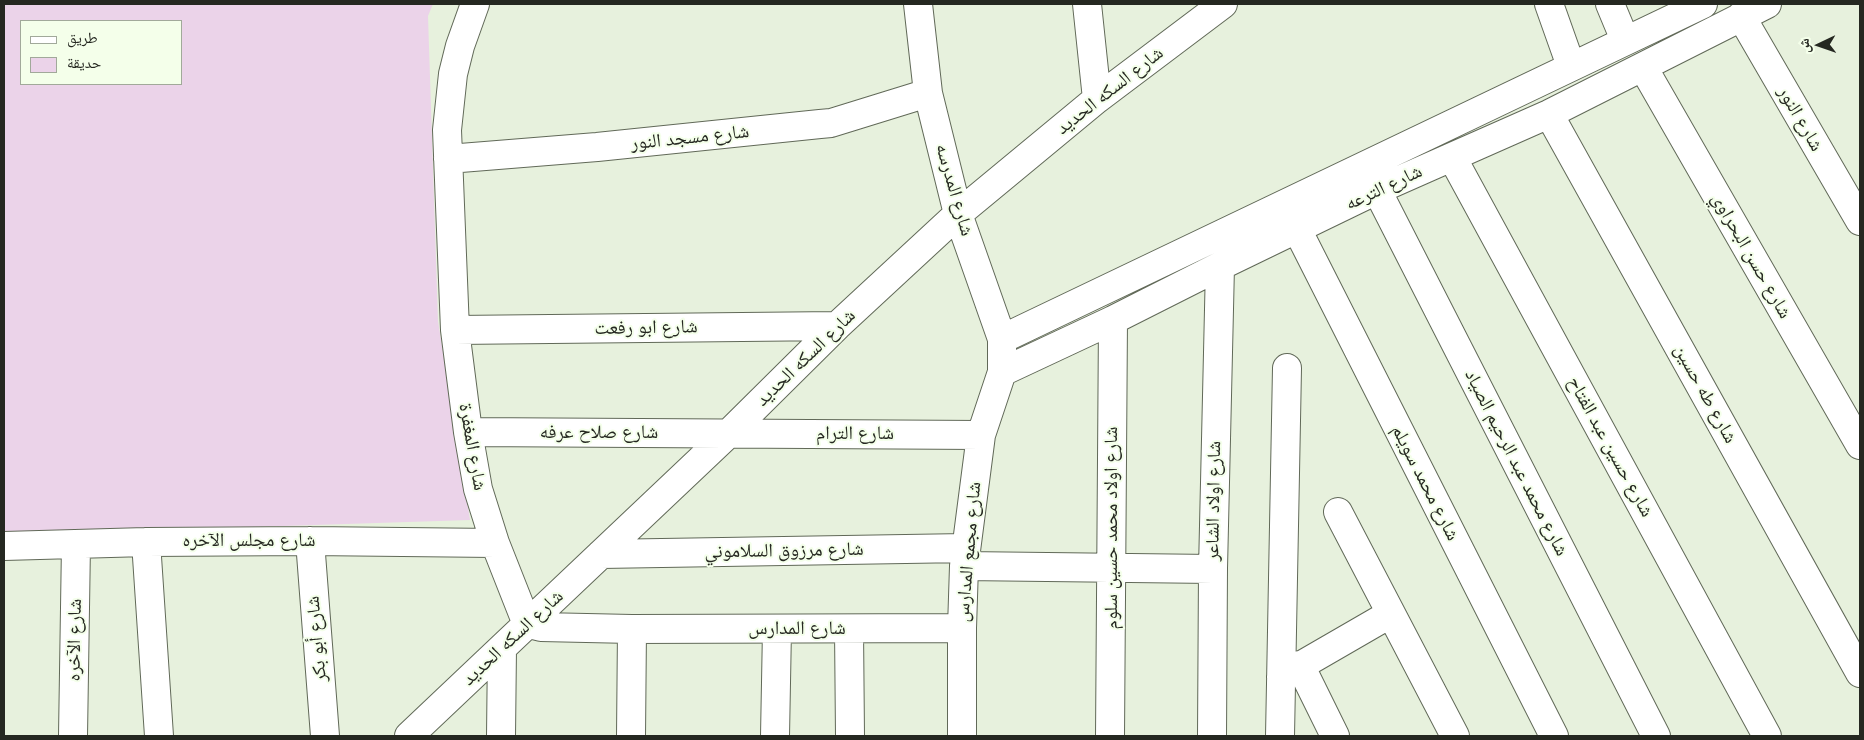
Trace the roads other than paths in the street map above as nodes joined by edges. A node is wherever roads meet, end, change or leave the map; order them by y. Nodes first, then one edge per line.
1 (475, 4) edge
2 (918, 4) edge
3 (1087, 4) edge
4 (1223, 4) edge
5 (1549, 4) edge
6 (1610, 4) edge
7 (1703, 4) edge
8 (1767, 4) edge
9 (1740, 16) junction
10 (1625, 40) junction
11 (1571, 66) junction
12 (1642, 67) junction
13 (928, 93) junction
14 (1097, 99) junction
15 (1549, 114) junction
16 (1452, 157) junction
17 (448, 159) junction
18 (1377, 190) junction
19 (958, 214) junction
20 (1860, 221) edge
21 (1297, 229) junction
22 (1220, 266) junction
23 (1112, 320) junction
24 (837, 326) junction
25 (456, 330) junction
26 (1002, 339) junction
27 (1287, 368) dead end
28 (1002, 372) junction
29 (468, 432) junction
30 (729, 434) junction
31 (981, 435) junction
32 (1860, 445) edge
33 (1338, 512) dead end
34 (310, 541) junction
35 (146, 542) junction
36 (495, 543) junction
37 (76, 544) junction
38 (4, 546) edge
39 (601, 554) junction
40 (965, 557) junction
41 (1112, 567) junction
42 (1213, 569) junction
43 (1390, 614) junction
44 (529, 624) junction
45 (849, 628) junction
46 (962, 628) junction
47 (632, 629) junction
48 (777, 629) junction
49 (502, 648) junction
50 (1290, 671) junction
51 (1860, 673) edge
52 (74, 736) edge
53 (159, 736) edge
54 (325, 736) edge
55 (409, 736) edge
56 (501, 736) edge
57 (631, 736) edge
58 (775, 736) edge
59 (850, 736) edge
60 (962, 736) edge
61 (1110, 736) edge
62 (1212, 736) edge
63 (1280, 736) edge
64 (1335, 736) edge
65 (1455, 736) edge
66 (1554, 736) edge
67 (1656, 736) edge
68 (1767, 736) edge

1 - 17 street, شارع المغفرة
2 - 13 street, شارع المدرسه
3 - 14 street
4 - 14 street, شارع السكه الحديد
5 - 11 street
6 - 10 street
7 - 10 street, شارع الترعه
8 - 9 street, شارع الترعه
9 - 12 street, شارع الترعه
9 - 20 street, شارع النور
10 - 11 street, شارع الترعه
11 - 26 street, شارع الترعه
12 - 15 street, شارع الترعه
12 - 32 street, شارع حسن البحراوي
13 - 17 street, شارع مسجد النور
13 - 19 street, شارع المدرسه
14 - 19 street, شارع السكه الحديد
15 - 16 street, شارع الترعه
15 - 51 street, شارع طه حسين
16 - 18 street, شارع الترعه
16 - 68 street, شارع حسين عبد الفتاح
17 - 25 street, شارع المغفرة
18 - 21 street, شارع الترعه
18 - 67 street, شارع محمد عبد الرحيم الصياد
19 - 24 street, شارع السكه الحديد
19 - 26 street, شارع المدرسه
21 - 22 street, شارع الترعه
21 - 66 street, شارع محمد سويلم
22 - 23 street, شارع الترعه
22 - 42 street, شارع اولاد الشاعر
23 - 28 street, شارع الترعه
23 - 41 street, شارع اولاد محمد حسين سلوم
24 - 25 street, شارع ابو رفعت
24 - 30 street, شارع السكه الحديد
25 - 29 street, شارع المغفرة
26 - 28 street, شارع المدرسه
27 - 50 street
28 - 31 street, شارع مجمع المدارس
29 - 30 street, شارع صلاح عرفه
29 - 36 street, شارع المغفرة
30 - 31 street, شارع الترام
30 - 39 street, شارع السكه الحديد
31 - 40 street, شارع مجمع المدارس
33 - 43 street
34 - 35 street, شارع مجلس الآخره
34 - 36 street, شارع مجلس الآخره
34 - 54 street, شارع أبو بكر
35 - 37 street, شارع مجلس الآخره
35 - 53 street
36 - 44 street, شارع المغفرة
37 - 38 street, شارع مجلس الآخره
37 - 52 street, شارع الآخره
39 - 40 street, شارع مرزوق السلاموني
39 - 44 street, شارع السكه الحديد
40 - 41 street, شارع مرزوق السلاموني
40 - 46 street, شارع مجمع المدارس
41 - 42 street, شارع مرزوق السلاموني
41 - 61 street, شارع اولاد محمد حسين سلوم
42 - 62 street, شارع اولاد الشاعر
43 - 50 street
43 - 65 street
44 - 47 street
44 - 49 street, شارع السكه الحديد
45 - 46 street, شارع المدارس
45 - 48 street, شارع المدارس
45 - 59 street
46 - 60 street, شارع مجمع المدارس
47 - 48 street, شارع المدارس
47 - 57 street
48 - 58 street
49 - 55 street, شارع السكه الحديد
49 - 56 street
50 - 63 street
50 - 64 street

